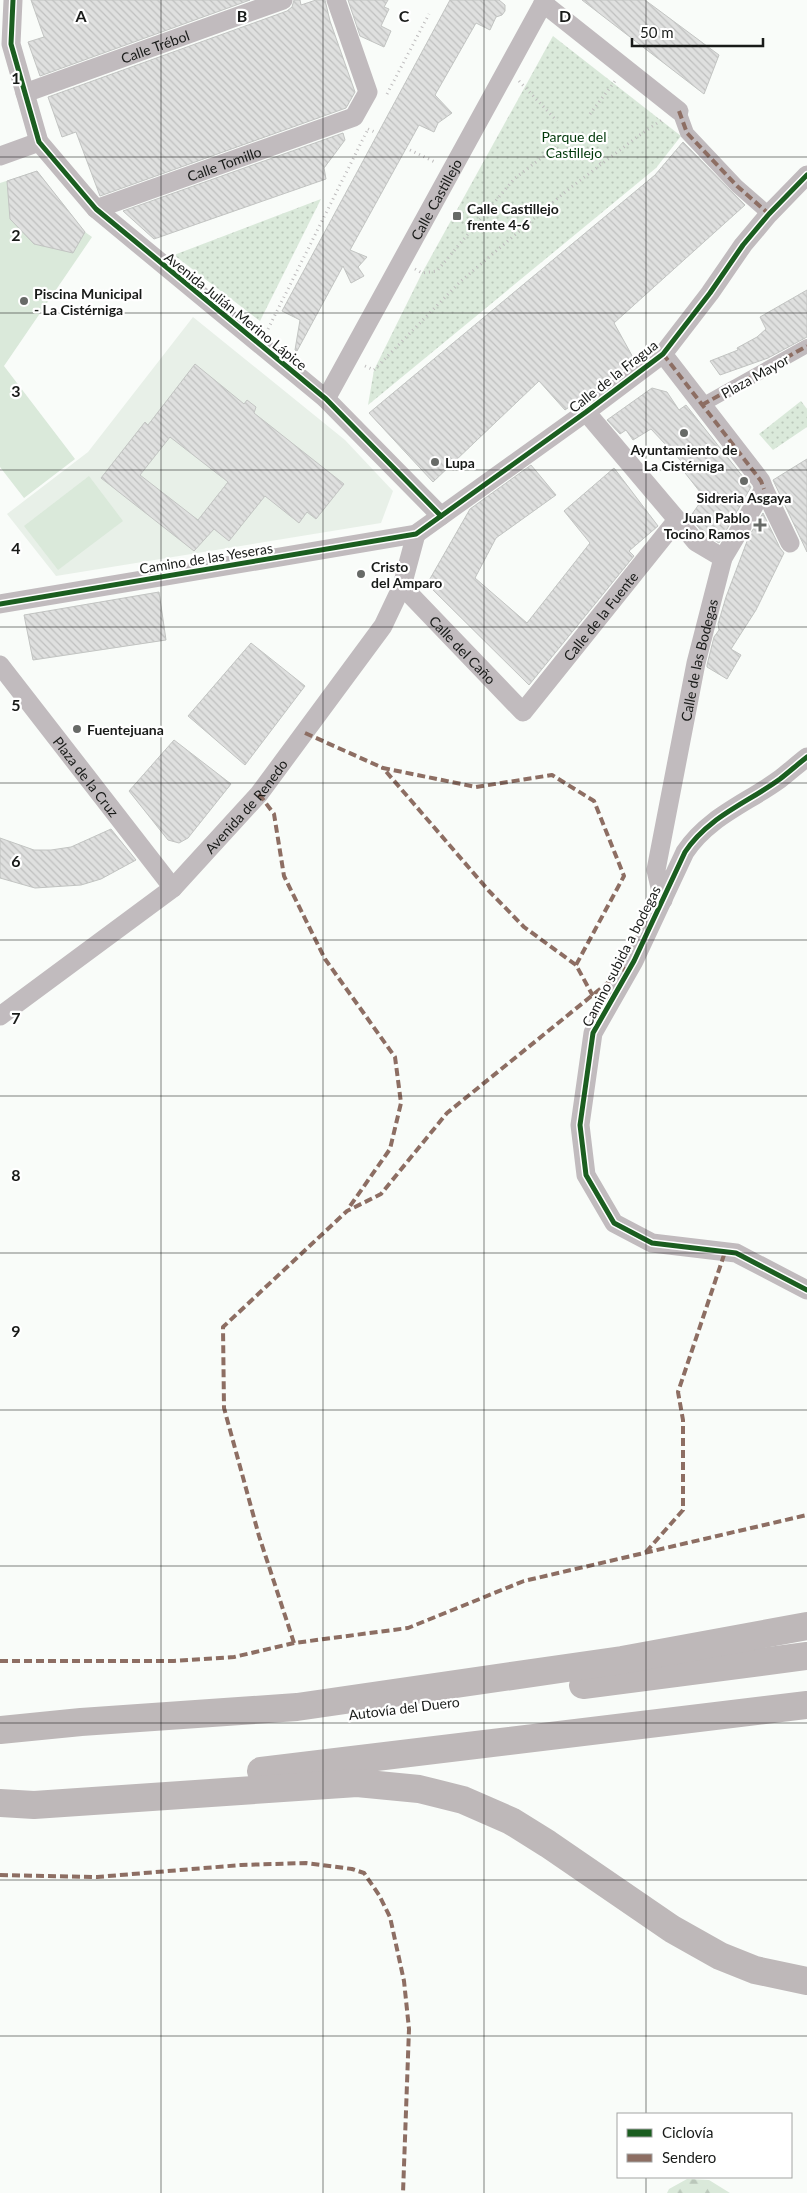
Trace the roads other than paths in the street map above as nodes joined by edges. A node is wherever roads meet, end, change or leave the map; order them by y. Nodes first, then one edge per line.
1 (12, 0) edge
2 (283, 0) edge
3 (336, 0) edge
4 (544, 2) edge
5 (25, 93) junction
6 (679, 111) joint
7 (40, 142) junction
8 (0, 156) edge
9 (807, 175) edge
10 (96, 210) junction
11 (769, 214) junction
12 (807, 346) edge
13 (663, 354) junction
14 (326, 399) junction
15 (702, 405) junction
16 (586, 412) junction
17 (764, 489) junction
18 (441, 516) junction
19 (677, 520) junction
20 (416, 534) junction
21 (790, 543) dead end
22 (723, 558) junction
23 (402, 586) junction
24 (0, 604) edge
25 (0, 665) edge
26 (523, 712) joint
27 (807, 757) edge
28 (173, 888) junction
29 (662, 900) junction
30 (0, 1016) edge
31 (807, 1290) edge
32 (807, 1626) edge
33 (807, 1656) edge
34 (807, 1705) edge
35 (0, 1730) edge
36 (0, 1739) edge
37 (0, 1790) edge
38 (0, 1803) edge
39 (807, 1982) edge

1 - 5 street
2 - 5 street, Calle Trébol
3 - 10 street, Calle Tomillo
4 - 6 street
4 - 14 street, Calle Castillejo
5 - 7 street
6 - 11 street
7 - 8 street
7 - 10 street, Avenida Julián Merino Lápice
9 - 11 street, Calle de la Fragua
10 - 14 street, Avenida Julián Merino Lápice
11 - 13 street, Calle de la Fragua
12 - 15 street, Plaza Mayor
13 - 15 street
13 - 16 street, Calle de la Fragua
14 - 18 street, Avenida Julián Merino Lápice
15 - 17 street
16 - 18 street, Calle de la Fragua
16 - 19 street
17 - 21 street
17 - 22 street, Calle de las Bodegas
18 - 20 street, Calle de la Fragua
19 - 22 street
19 - 26 street, Calle de la Fuente
20 - 23 street, Avenida de Renedo
20 - 24 street, Camino de las Yeseras
22 - 29 street, Calle de las Bodegas
23 - 26 street, Calle del Caño
23 - 28 street, Avenida de Renedo
25 - 28 street, Plaza de la Cruz
27 - 29 street, Camino subida a bodegas
28 - 30 street, Avenida de Renedo
29 - 31 street, Camino subida a bodegas
32 - 35 highway
33 - 36 highway, Autovía del Duero
34 - 37 highway
38 - 39 highway

